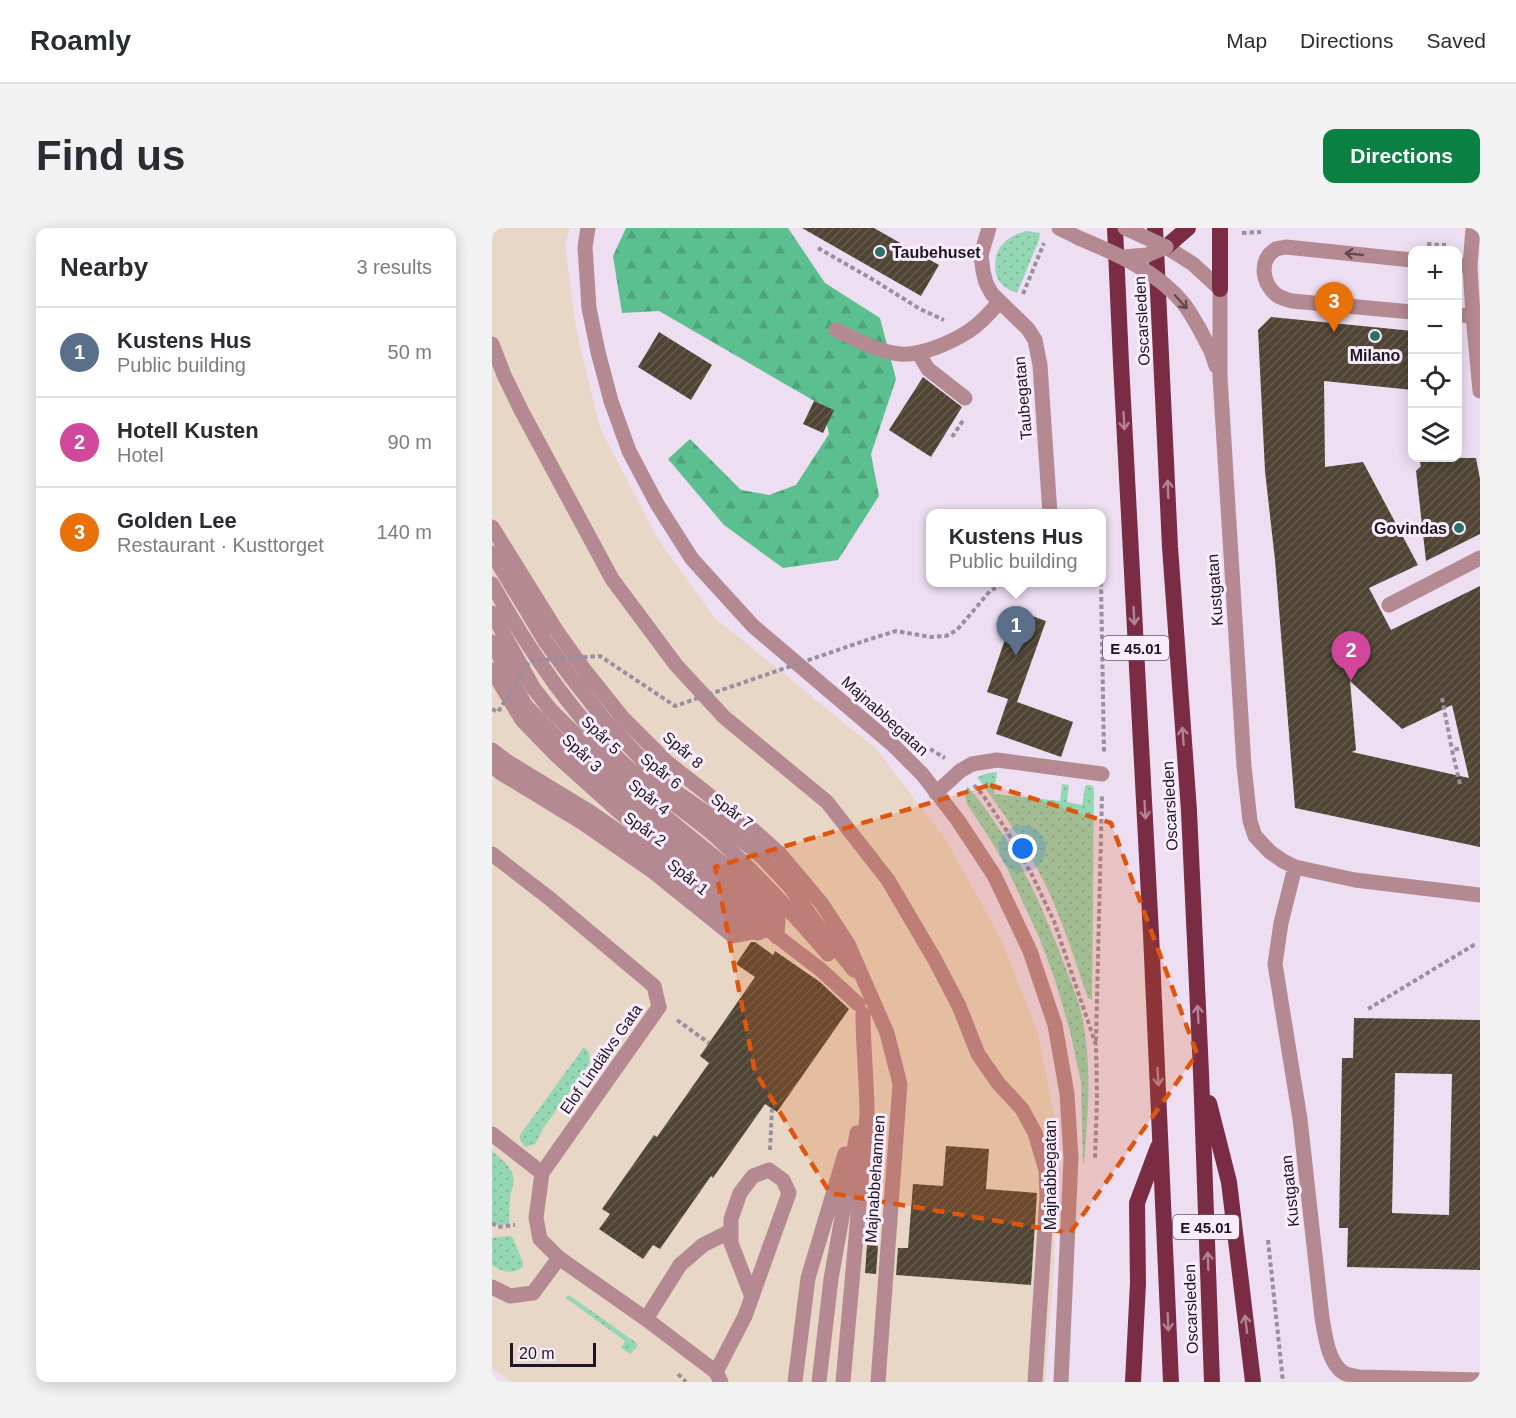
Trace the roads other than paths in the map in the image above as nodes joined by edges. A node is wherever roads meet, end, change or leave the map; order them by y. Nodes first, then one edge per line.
1 (588, 228) edge
2 (989, 228) edge
3 (1059, 228) edge
4 (1115, 228) edge
5 (1125, 228) edge
6 (1155, 228) edge
7 (1188, 228) edge
8 (1220, 228) edge
9 (1473, 228) edge
10 (1166, 247) junction
11 (1122, 257) junction
12 (1408, 259) edge
13 (1464, 266) edge
14 (1220, 289) junction
15 (999, 302) junction
16 (1408, 312) edge
17 (1465, 315) edge
18 (836, 330) dead end
19 (492, 344) edge
20 (919, 354) junction
21 (1220, 377) junction
22 (1480, 391) edge
23 (965, 398) dead end
24 (1050, 509) edge
25 (492, 527) edge
26 (492, 553) edge
27 (1480, 558) edge
28 (492, 584) edge
29 (1389, 605) dead end
30 (492, 613) edge
31 (492, 642) edge
32 (492, 670) edge
33 (492, 750) edge
34 (492, 766) edge
35 (1102, 774) road end
36 (936, 793) junction
37 (492, 854) edge
38 (1295, 867) junction
39 (1480, 895) edge
40 (777, 937) junction
41 (865, 984) junction
42 (1201, 1073) junction
43 (863, 1121) junction
44 (492, 1134) edge
45 (1161, 1139) junction
46 (542, 1173) junction
47 (731, 1231) junction
48 (559, 1258) junction
49 (492, 1287) edge
50 (752, 1297) junction
51 (646, 1318) junction
52 (719, 1377) edge
53 (1343, 1377) edge
54 (1480, 1380) edge
55 (795, 1382) edge
56 (819, 1382) edge
57 (843, 1382) edge
58 (878, 1382) edge
59 (1035, 1382) edge
60 (1061, 1382) edge
61 (1133, 1382) edge
62 (1171, 1382) edge
63 (1212, 1382) edge
64 (1253, 1382) edge

1 - 36 street, Majnabbegatan
2 - 15 street, Taubegatan
3 - 11 street, bridge
4 -> 45 highway, Oscarsleden / E 45.01
5 - 10 street, bridge
42 -> 6 highway, Oscarsleden / E 45.01
7 - 10 highway
8 - 14 highway
9 - 13 street
10 - 11 street, bridge
10 - 14 street
11 -> 21 street, bridge
12 -> 16 street
13 - 17 street
14 - 21 street, Kustgatan
15 - 20 street
15 - 24 street, Taubegatan
17 - 22 street
18 - 20 street
19 - 59 street
20 - 23 street
21 - 38 street, Kustgatan
25 - 41 street, Spår 8
26 - 41 street, Spår 7
27 - 29 street
28 - 41 street, Spår 6
30 - 40 street, Spår 5
31 - 40 street, Spår 4
32 - 40 street, Spår 3
33 - 40 street, Spår 2
34 - 40 street, Spår 1
35 - 36 street
36 - 60 street, Majnabbegatan
37 - 46 street, Elof Lindälvs Gata
38 - 39 street, Kustgatan
38 - 53 street, Kustgatan
40 - 43 street, Majnabbehamnen
41 - 58 street, Majnabbehamnen
63 -> 42 highway, Oscarsleden / E 45.01
64 -> 42 highway
43 - 55 street, Majnabbehamnen
43 - 56 street, Majnabbehamnen
43 - 57 street, Majnabbehamnen
44 - 46 street
45 - 61 highway
45 -> 62 highway, Oscarsleden / E 45.01
46 - 48 street, Elof Lindälvs Gata
47 - 50 street
47 - 50 street
47 - 51 street
48 - 49 street
48 - 51 street, Elof Lindälvs Gata
50 - 52 street
51 - 52 street, Elof Lindälvs Gata
53 - 54 street, Kustgatan

